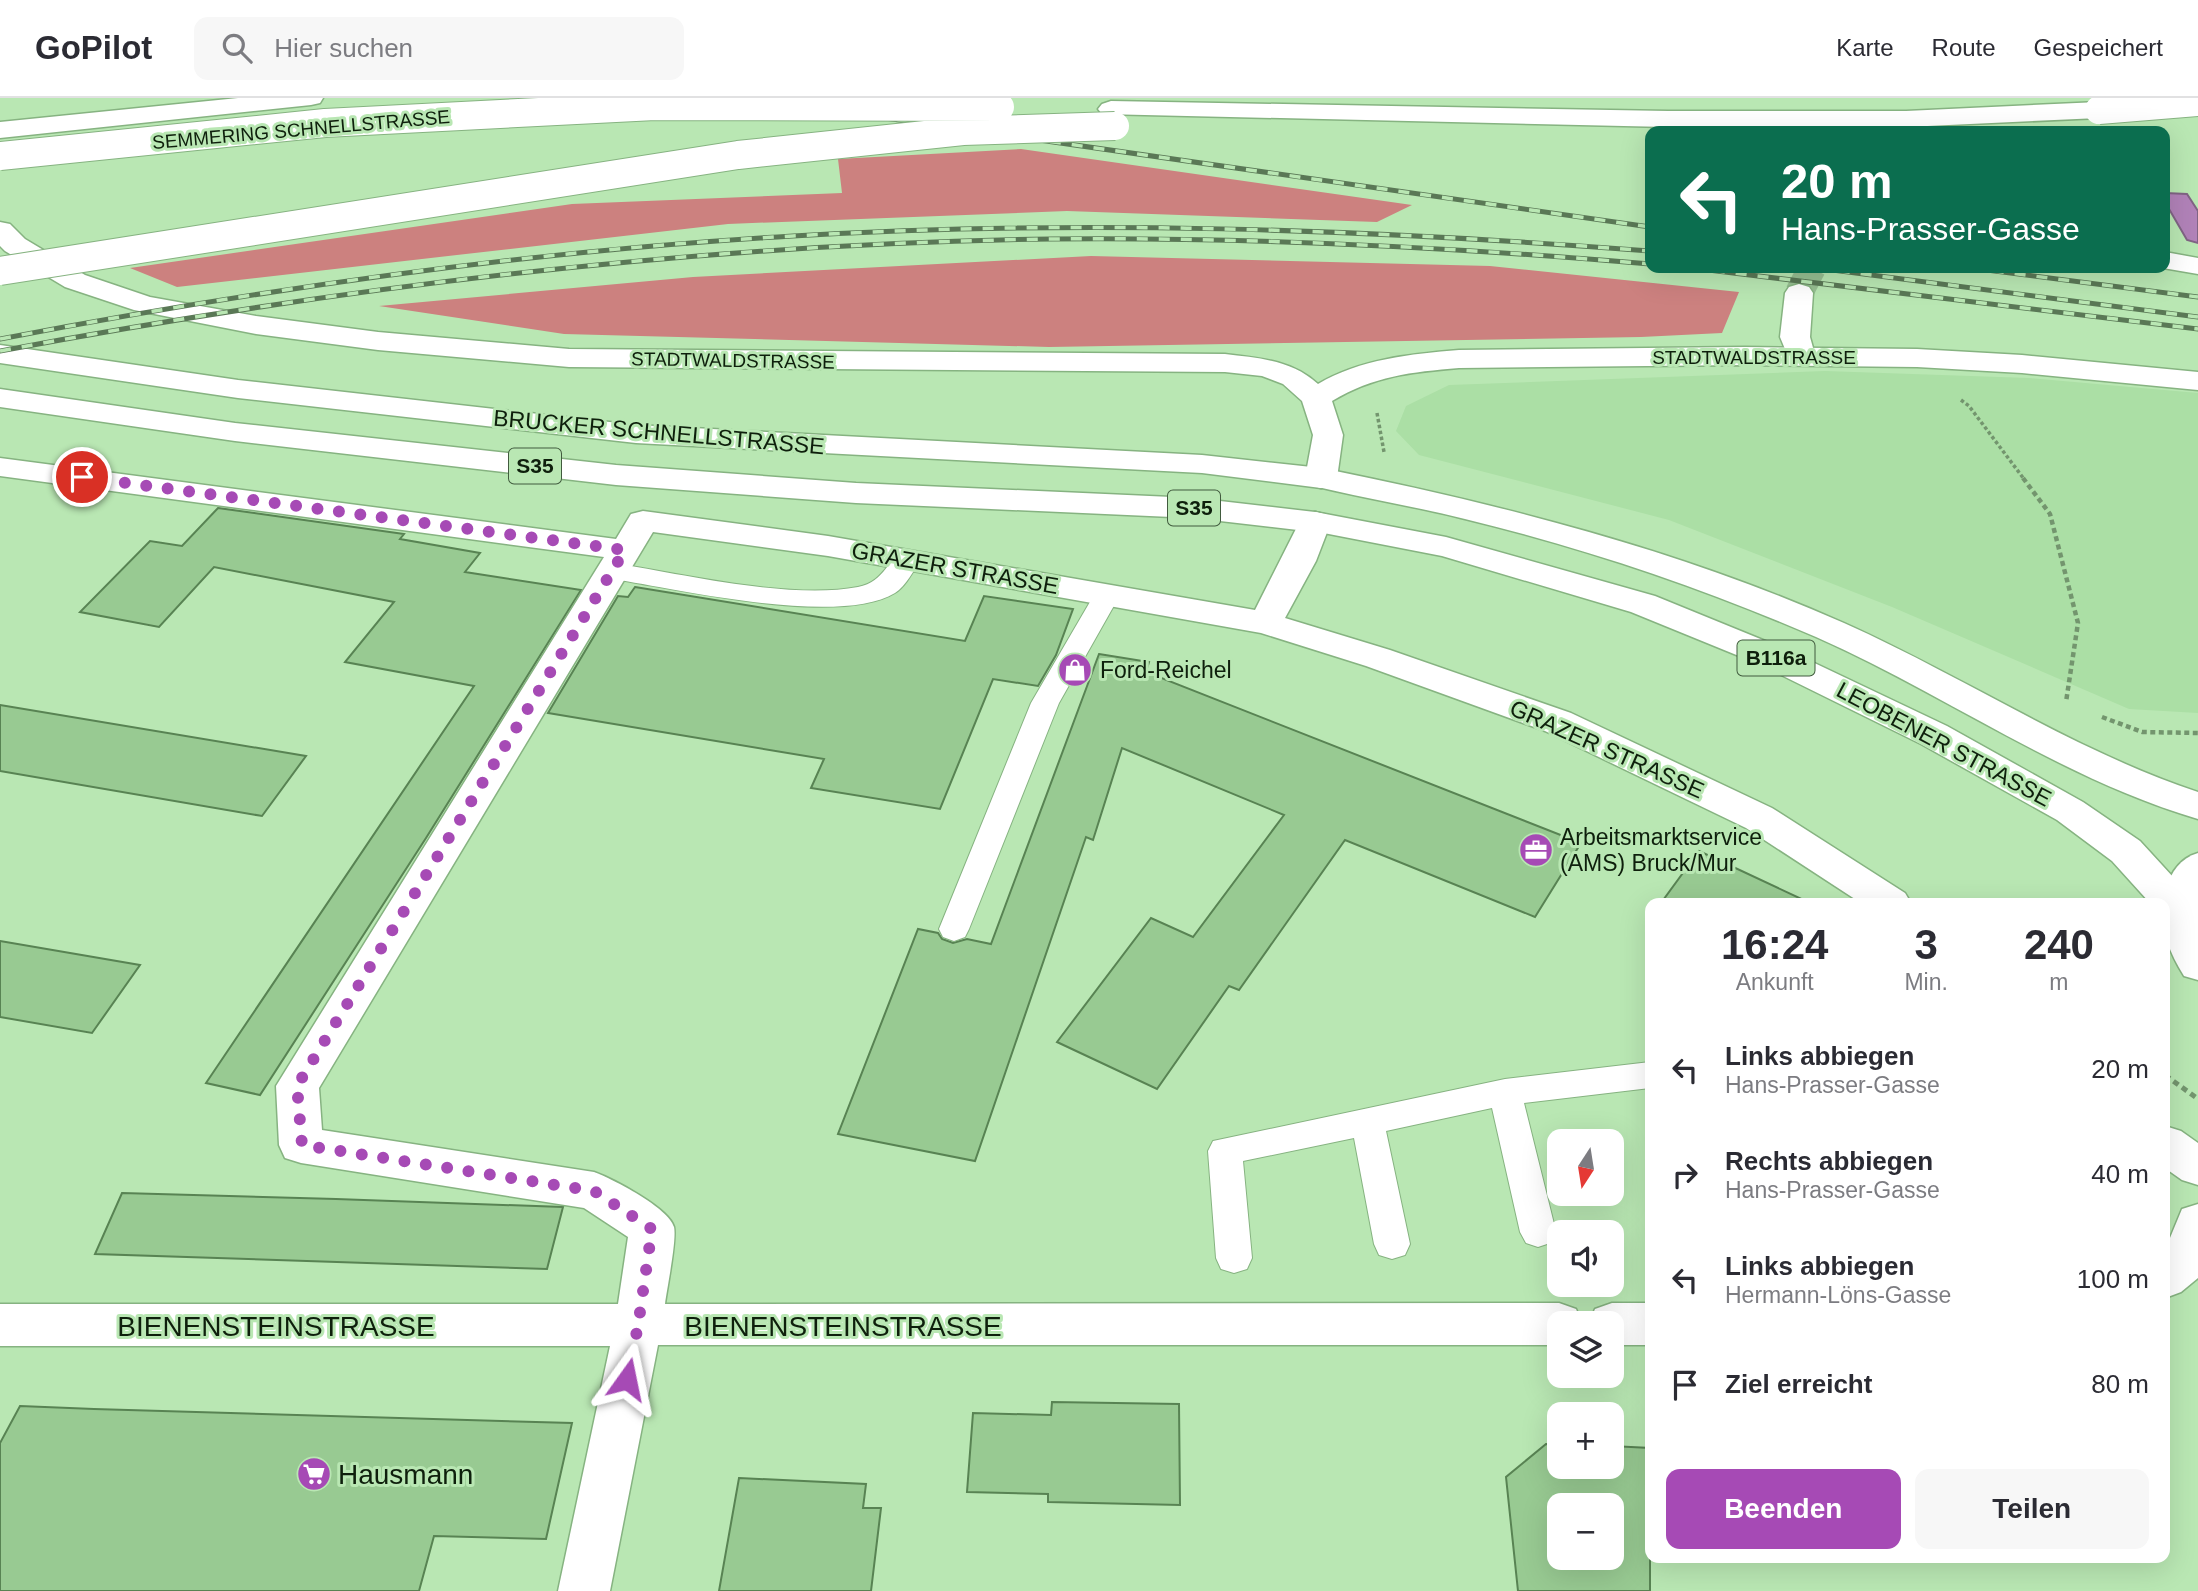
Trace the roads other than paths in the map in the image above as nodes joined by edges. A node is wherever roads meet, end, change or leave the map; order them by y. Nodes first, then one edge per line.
1 (311, 98) edge
2 (2188, 98) edge
3 (2198, 102) edge
4 (1113, 118) junction
5 (2198, 119) edge
6 (0, 130) edge
7 (0, 156) edge
8 (0, 230) edge
9 (2170, 261) edge
10 (2198, 266) edge
11 (0, 271) edge
12 (1799, 293) tunnel mouth
13 (0, 347) edge
14 (0, 354) edge
15 (1800, 355) junction
16 (47, 362) junction
17 (2198, 381) edge
18 (0, 398) edge
19 (1316, 398) junction
20 (0, 467) edge
21 (1321, 478) junction
22 (1315, 522) junction
23 (627, 547) junction
24 (908, 559) junction
25 (1107, 595) junction
26 (1265, 623) junction
27 (2094, 764) junction
28 (2198, 780) edge
29 (2198, 806) edge
30 (2198, 867) edge
31 (1883, 898) edge
32 (2169, 898) edge
33 (2170, 899) edge
34 (2181, 911) junction
35 (954, 929) dead end
36 (2198, 965) edge
37 (1645, 1076) edge
38 (1504, 1093) junction
39 (1367, 1120) junction
40 (2170, 1147) edge
41 (2198, 1167) edge
42 (2198, 1223) edge
43 (1538, 1232) dead end
44 (1392, 1244) dead end
45 (1234, 1258) dead end
46 (2170, 1274) edge
47 (1547, 1324) edge
48 (1624, 1324) edge
49 (1645, 1324) edge
50 (0, 1325) edge
51 (638, 1326) junction
52 (584, 1591) edge

1 - 6 main road, SEMMERING SCHNELLSTRASSE
2 - 5 main road
3 - 4 main road, bridge
4 - 7 main road, SEMMERING SCHNELLSTRASSE, bridge
4 - 11 main road, bridge
8 - 19 main road, STADTWALDSTRASSE
9 - 10 main road
12 - 15 main road
13 - 16 main road
14 - 16 main road, BRUCKER SCHNELLSTRASSE
15 - 17 main road, STADTWALDSTRASSE
15 - 19 main road, STADTWALDSTRASSE
16 - 21 main road, BRUCKER SCHNELLSTRASSE
18 - 22 main road, BRUCKER SCHNELLSTRASSE / S35
19 - 21 main road
20 - 23 main road, GRAZER STRASSE
21 - 27 main road, B116a
22 - 26 main road
22 - 32 main road, LEOBENER STRASSE / B116a
23 - 24 main road, GRAZER STRASSE
23 - 24 lane
23 - 51 main road
24 - 25 main road, GRAZER STRASSE
25 - 26 main road, GRAZER STRASSE
25 - 35 lane
26 - 31 main road, GRAZER STRASSE
27 - 28 main road
27 - 29 main road, B116a
30 - 34 main road
33 - 34 main road, LEOBENER STRASSE / B116a
34 - 36 main road
37 - 38 lane
38 - 39 lane
38 - 43 lane
39 - 44 lane
39 - 45 lane
40 - 41 main road
42 - 46 main road
47 - 51 main road, BIENENSTEINSTRASSE
48 - 49 main road
50 - 51 main road, BIENENSTEINSTRASSE
51 - 52 main road

